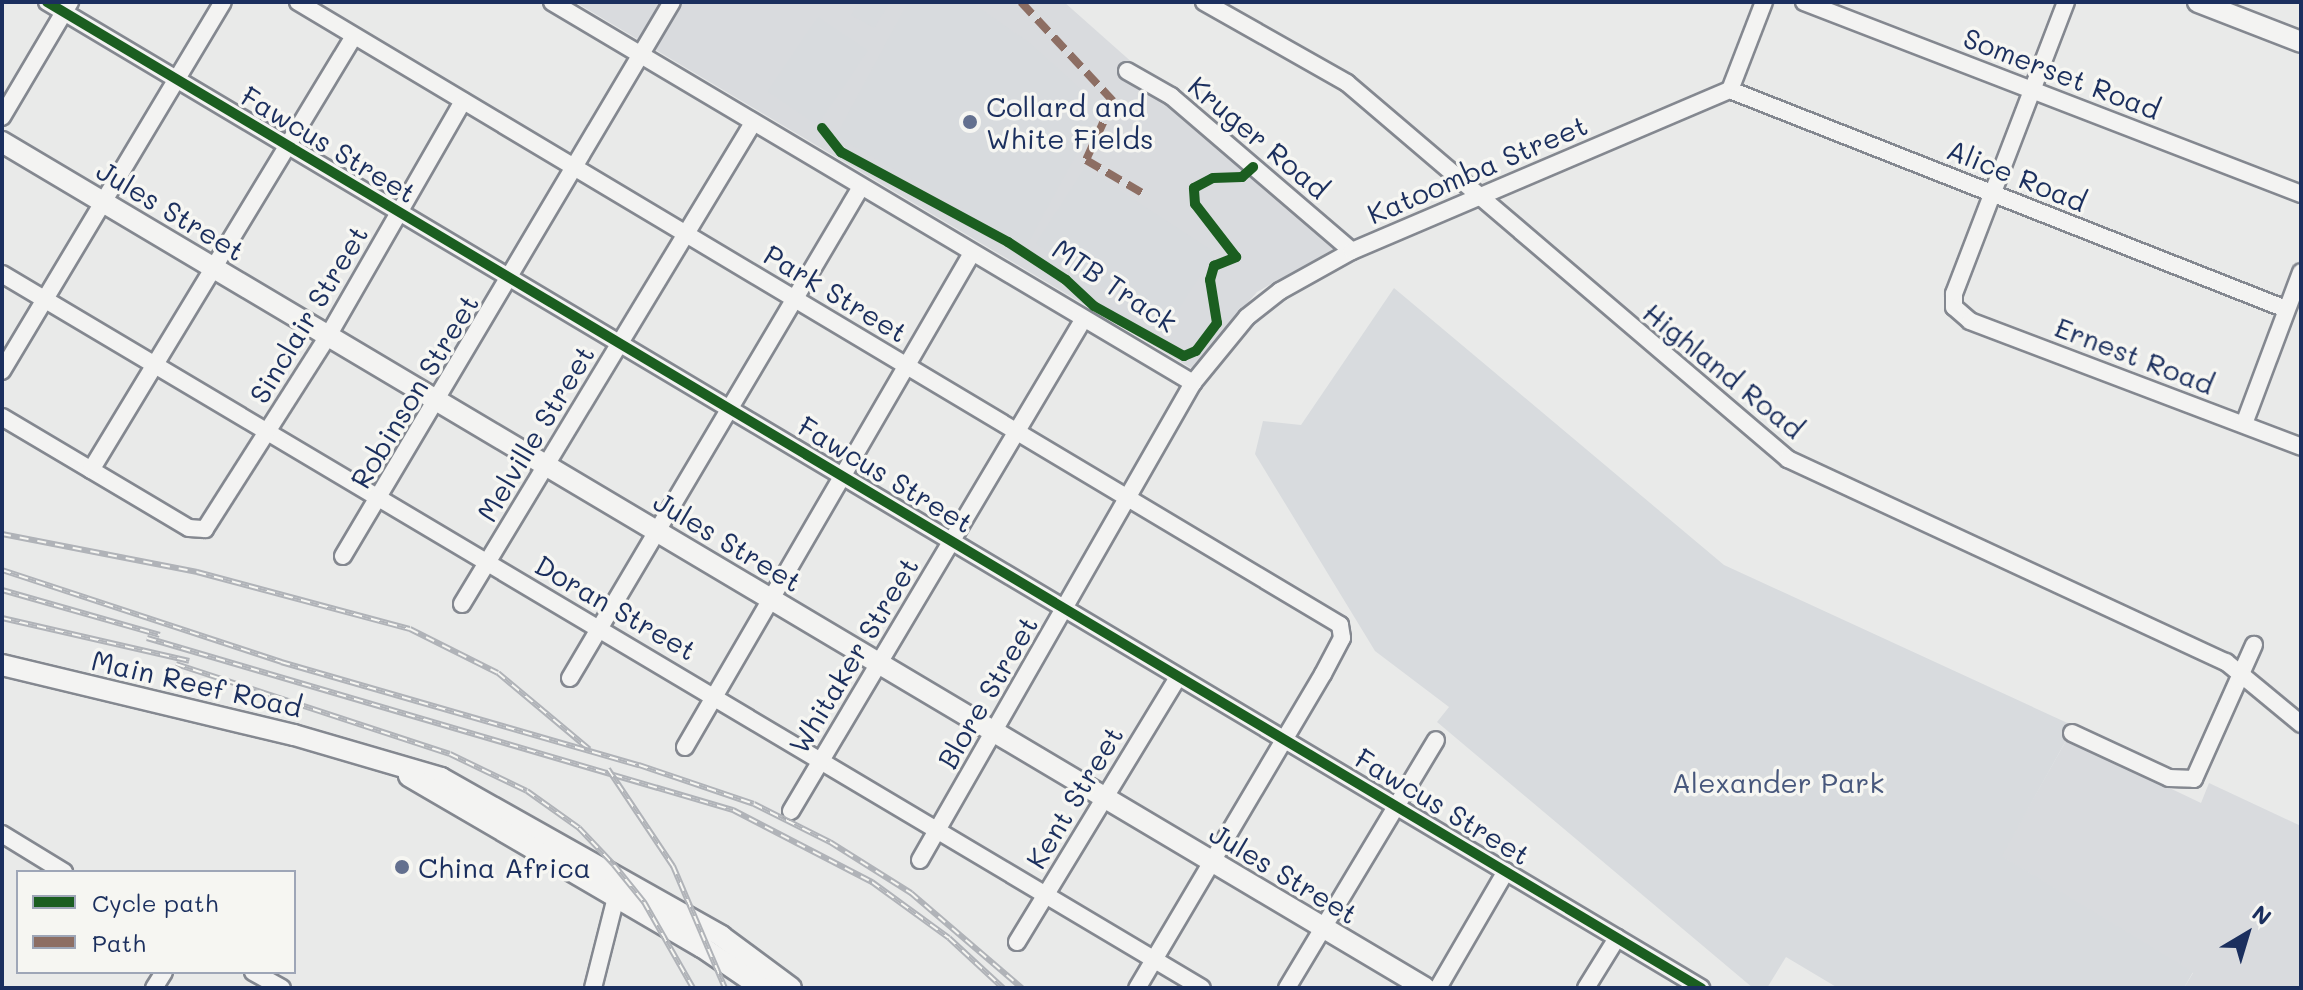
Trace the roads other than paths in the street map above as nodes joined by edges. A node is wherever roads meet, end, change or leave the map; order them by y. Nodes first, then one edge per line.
1 (47, 2) edge
2 (223, 2) edge
3 (298, 2) edge
4 (552, 2) edge
5 (672, 2) edge
6 (1204, 2) edge
7 (1764, 2) edge
8 (1804, 2) edge
9 (2066, 2) edge
10 (2198, 2) edge
11 (67, 7) edge
12 (354, 36) junction
13 (2301, 42) edge
14 (640, 56) junction
15 (1127, 71) dead end
16 (176, 81) junction
17 (2033, 89) junction
18 (1730, 90) junction
19 (463, 101) junction
20 (2, 117) edge
21 (753, 123) junction
22 (2, 142) edge
23 (286, 147) junction
24 (575, 167) junction
25 (861, 187) junction
26 (1992, 194) junction
27 (2301, 194) edge
28 (1476, 197) junction
29 (104, 202) junction
30 (398, 214) junction
31 (687, 233) junction
32 (1352, 251) junction
33 (972, 253) junction
34 (212, 268) junction
35 (2301, 272) edge
36 (2, 274) edge
37 (509, 280) junction
38 (44, 299) junction
39 (795, 299) junction
40 (2286, 309) junction
41 (1083, 320) junction
42 (328, 336) junction
43 (618, 343) junction
44 (155, 364) junction
45 (905, 366) junction
46 (2, 371) edge
47 (1193, 383) junction
48 (437, 403) junction
49 (730, 410) junction
50 (2, 417) edge
51 (2244, 424) junction
52 (268, 431) junction
53 (1018, 433) junction
54 (2301, 447) edge
55 (547, 465) junction
56 (91, 470) junction
57 (840, 476) junction
58 (378, 495) junction
59 (1131, 498) junction
60 (657, 530) junction
61 (951, 541) junction
62 (343, 556) dead end
63 (489, 562) junction
64 (770, 600) junction
65 (462, 604) dead end
66 (1063, 610) junction
67 (599, 628) junction
68 (2254, 645) dead end
69 (880, 664) junction
70 (2, 665) edge
71 (2241, 671) junction
72 (570, 678) dead end
73 (1177, 679) junction
74 (715, 694) junction
75 (2301, 724) edge
76 (993, 733) junction
77 (2072, 733) dead end
78 (1436, 740) dead end
79 (1283, 741) junction
80 (685, 747) dead end
81 (822, 759) junction
82 (1103, 798) junction
83 (1397, 807) junction
84 (791, 811) dead end
85 (939, 830) junction
86 (2, 834) edge
87 (920, 860) dead end
88 (1211, 862) junction
89 (61, 870) edge
90 (1506, 871) junction
91 (619, 888) junction
92 (1046, 892) junction
93 (675, 921) junction
94 (1323, 928) junction
95 (1617, 938) junction
96 (1017, 942) dead end
97 (1155, 960) junction
98 (257, 974) edge
99 (282, 988) edge
100 (593, 988) edge
101 (762, 988) edge
102 (791, 988) edge
103 (1137, 988) edge
104 (1202, 988) edge
105 (1287, 988) edge
106 (1425, 988) edge
107 (1438, 988) edge
108 (1586, 988) edge
109 (1701, 988) edge

1 - 11 street, Fawcus Street
2 - 16 street
3 - 12 street, Park Street
4 - 14 street
5 - 14 street, Robinson Street
6 - 28 street, Highland Road
7 - 18 street
8 - 17 street, Somerset Road
9 - 17 street
10 - 13 main road
11 - 16 street, Fawcus Street
11 - 20 street
12 - 19 street, Park Street
12 - 23 street
14 - 21 street
14 - 24 street, Robinson Street
15 - 32 street, Kruger Road
16 - 23 street, Fawcus Street
16 - 29 street
17 - 26 street
17 - 27 street, Somerset Road
18 - 26 street, Alice Road
18 - 28 street, Katoomba Street
19 - 24 street, Park Street
19 - 30 street, Sinclair Street
21 - 25 street
21 - 31 street, Melville Street
22 - 29 main road, Jules Street
23 - 30 street, Fawcus Street
23 - 34 street
24 - 31 street, Park Street
24 - 37 street, Robinson Street
25 - 33 street
25 - 39 street
26 - 40 street, Alice Road
26 - 51 street, Ernest Road
28 - 32 street, Katoomba Street
28 - 71 street, Highland Road
29 - 34 main road, Jules Street
29 - 38 street
30 - 37 street, Fawcus Street
30 - 42 street, Sinclair Street
31 - 39 street, Park Street
31 - 43 street, Melville Street
32 - 47 street, Katoomba Street
33 - 41 street
33 - 45 street
34 - 42 main road, Jules Street
34 - 44 street
35 - 40 street
36 - 38 street, Doran Street
37 - 43 street, Fawcus Street
37 - 48 street, Robinson Street
38 - 44 street, Doran Street
38 - 46 street
39 - 45 street, Park Street
39 - 49 street
40 - 51 street
41 - 47 street
41 - 53 street, Whitaker Street
42 - 48 main road, Jules Street
42 - 52 street, Sinclair Street
43 - 49 street, Fawcus Street
43 - 55 street, Melville Street
44 - 52 street, Doran Street
44 - 56 street
45 - 53 street, Park Street
45 - 57 street
47 - 59 street, Blore Street
48 - 55 main road, Jules Street
48 - 58 street, Robinson Street
49 - 57 street, Fawcus Street
49 - 60 street
50 - 56 street
51 - 54 street, Ernest Road
52 - 56 street, Sinclair Street
52 - 58 street, Doran Street
53 - 59 street, Park Street
53 - 61 street, Whitaker Street
55 - 60 main road, Jules Street
55 - 63 street, Melville Street
57 - 61 street, Fawcus Street
57 - 64 street
58 - 62 street, Robinson Street
58 - 63 street, Doran Street
59 - 66 street, Blore Street
59 - 79 street, Park Street
60 - 64 main road, Jules Street
60 - 67 street
61 - 66 street, Fawcus Street
61 - 69 street, Whitaker Street
63 - 65 street, Melville Street
63 - 67 street, Doran Street
64 - 69 main road, Jules Street
64 - 74 street
66 - 73 street, Fawcus Street
66 - 76 street, Blore Street
67 - 72 street
67 - 74 street, Doran Street
68 - 71 street
69 - 76 main road, Jules Street
69 - 81 street, Whitaker Street
70 - 91 main road, Main Reef Road
71 - 75 street, Highland Road
71 - 77 street
73 - 79 street, Fawcus Street
73 - 82 street, Kent Street
74 - 80 street
74 - 81 street, Doran Street
76 - 82 main road, Jules Street
76 - 85 street, Blore Street
78 - 83 street
79 - 83 street, Fawcus Street
79 - 88 street
81 - 84 street, Whitaker Street
81 - 85 street, Doran Street
82 - 88 main road, Jules Street
82 - 92 street, Kent Street
83 - 90 street, Fawcus Street
83 - 94 street
85 - 87 street, Blore Street
85 - 92 street, Doran Street
86 - 89 street
88 - 94 main road, Jules Street
88 - 97 street
90 - 95 street, Fawcus Street
90 - 107 street
91 - 93 main road, Main Reef Road
91 - 100 street
92 - 96 street, Kent Street
92 - 97 street, Doran Street
93 - 101 main road, Main Reef Road
93 - 102 main road, Main Reef Road
94 - 105 street
94 - 106 main road, Jules Street
95 - 108 street
95 - 109 street, Fawcus Street
97 - 103 street
97 - 104 street, Doran Street
98 - 99 street

